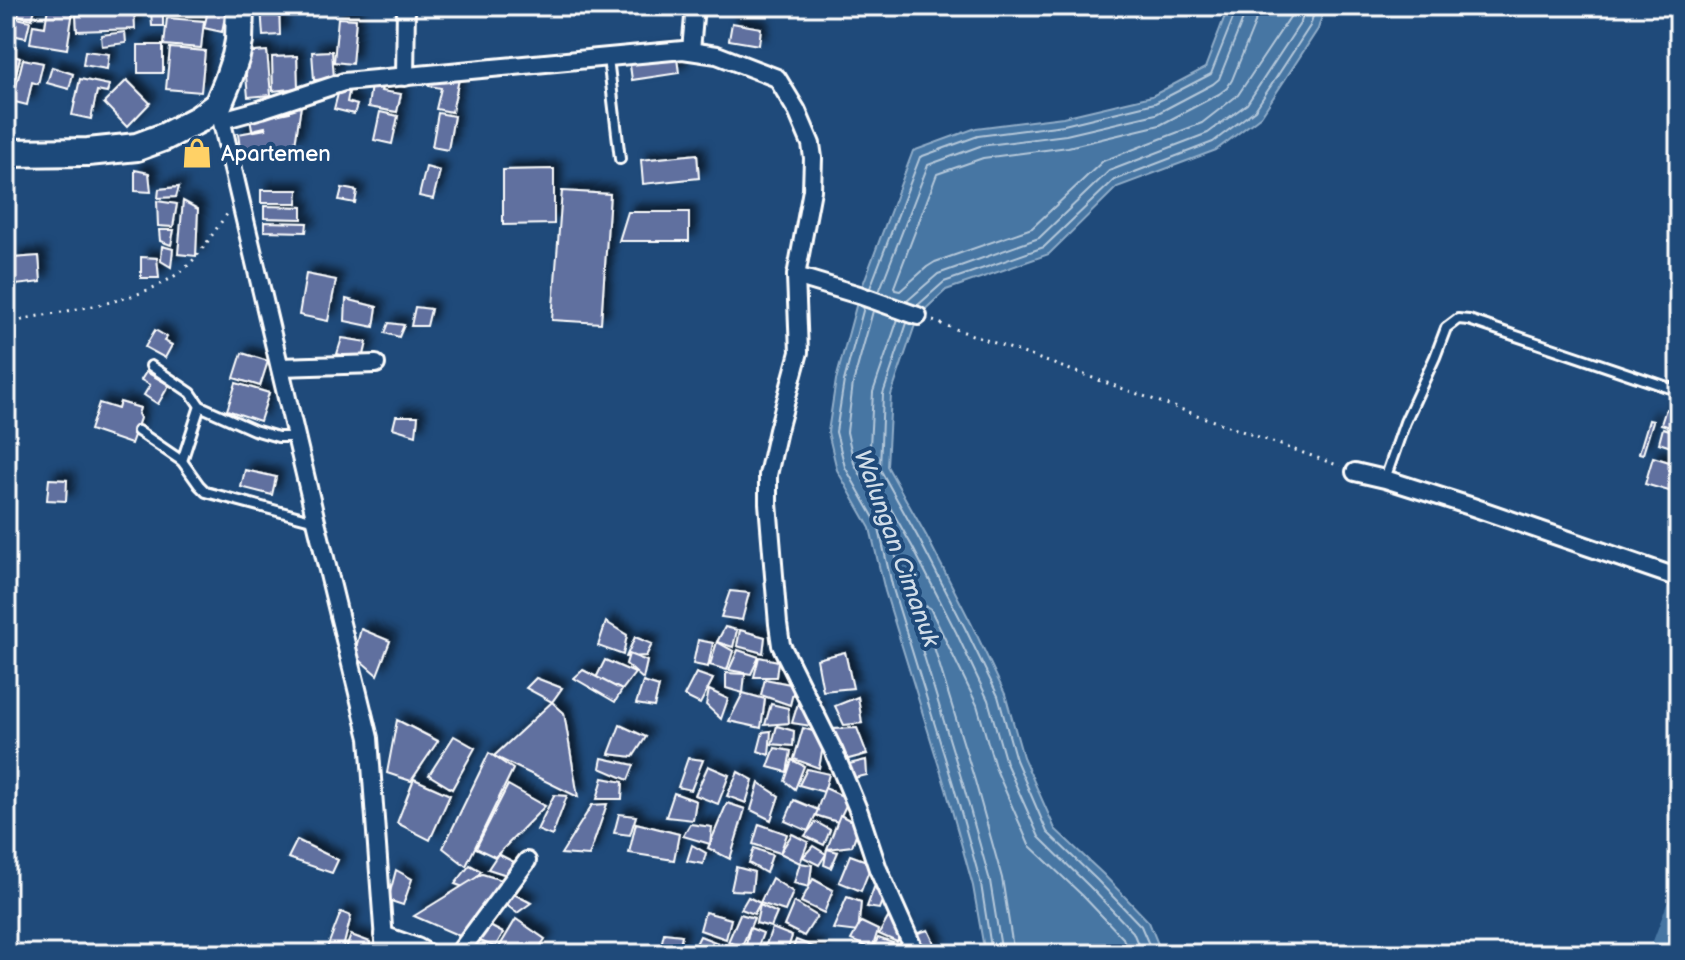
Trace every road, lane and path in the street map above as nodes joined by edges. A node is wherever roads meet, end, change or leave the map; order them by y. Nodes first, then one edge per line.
1 (240, 6) edge
2 (406, 6) edge
3 (695, 6) edge
4 (691, 50) junction
5 (608, 57) junction
6 (405, 77) junction
7 (220, 112) junction
8 (6, 153) edge
9 (620, 159) dead end
10 (240, 201) junction
11 (796, 276) junction
12 (918, 316) joint
13 (6, 326) edge
14 (376, 364) dead end
15 (151, 366) dead end
16 (280, 367) junction
17 (1679, 391) edge
18 (200, 406) junction
19 (138, 431) dead end
20 (296, 435) junction
21 (182, 461) junction
22 (1355, 472) joint
23 (1385, 479) junction
24 (316, 521) junction
25 (1679, 578) edge
26 (527, 861) dead end
27 (383, 935) junction
28 (385, 954) edge
29 (429, 954) edge
30 (458, 954) edge
31 (916, 954) edge

1 - 7 main road
2 - 6 street
3 - 4 street
4 - 5 street
4 - 11 street
5 - 6 street
5 - 9 lane
6 - 7 street
7 - 8 main road
7 - 10 street
10 - 13 path
10 - 16 street
11 - 12 street
11 - 31 street
12 - 22 path
14 - 16 street
15 - 18 lane
16 - 20 street
17 - 23 lane
18 - 20 lane
18 - 21 lane
19 - 21 lane
20 - 24 street
21 - 24 lane
22 - 23 street
23 - 25 street
24 - 27 street
26 - 30 street
27 - 28 street
27 - 29 street

